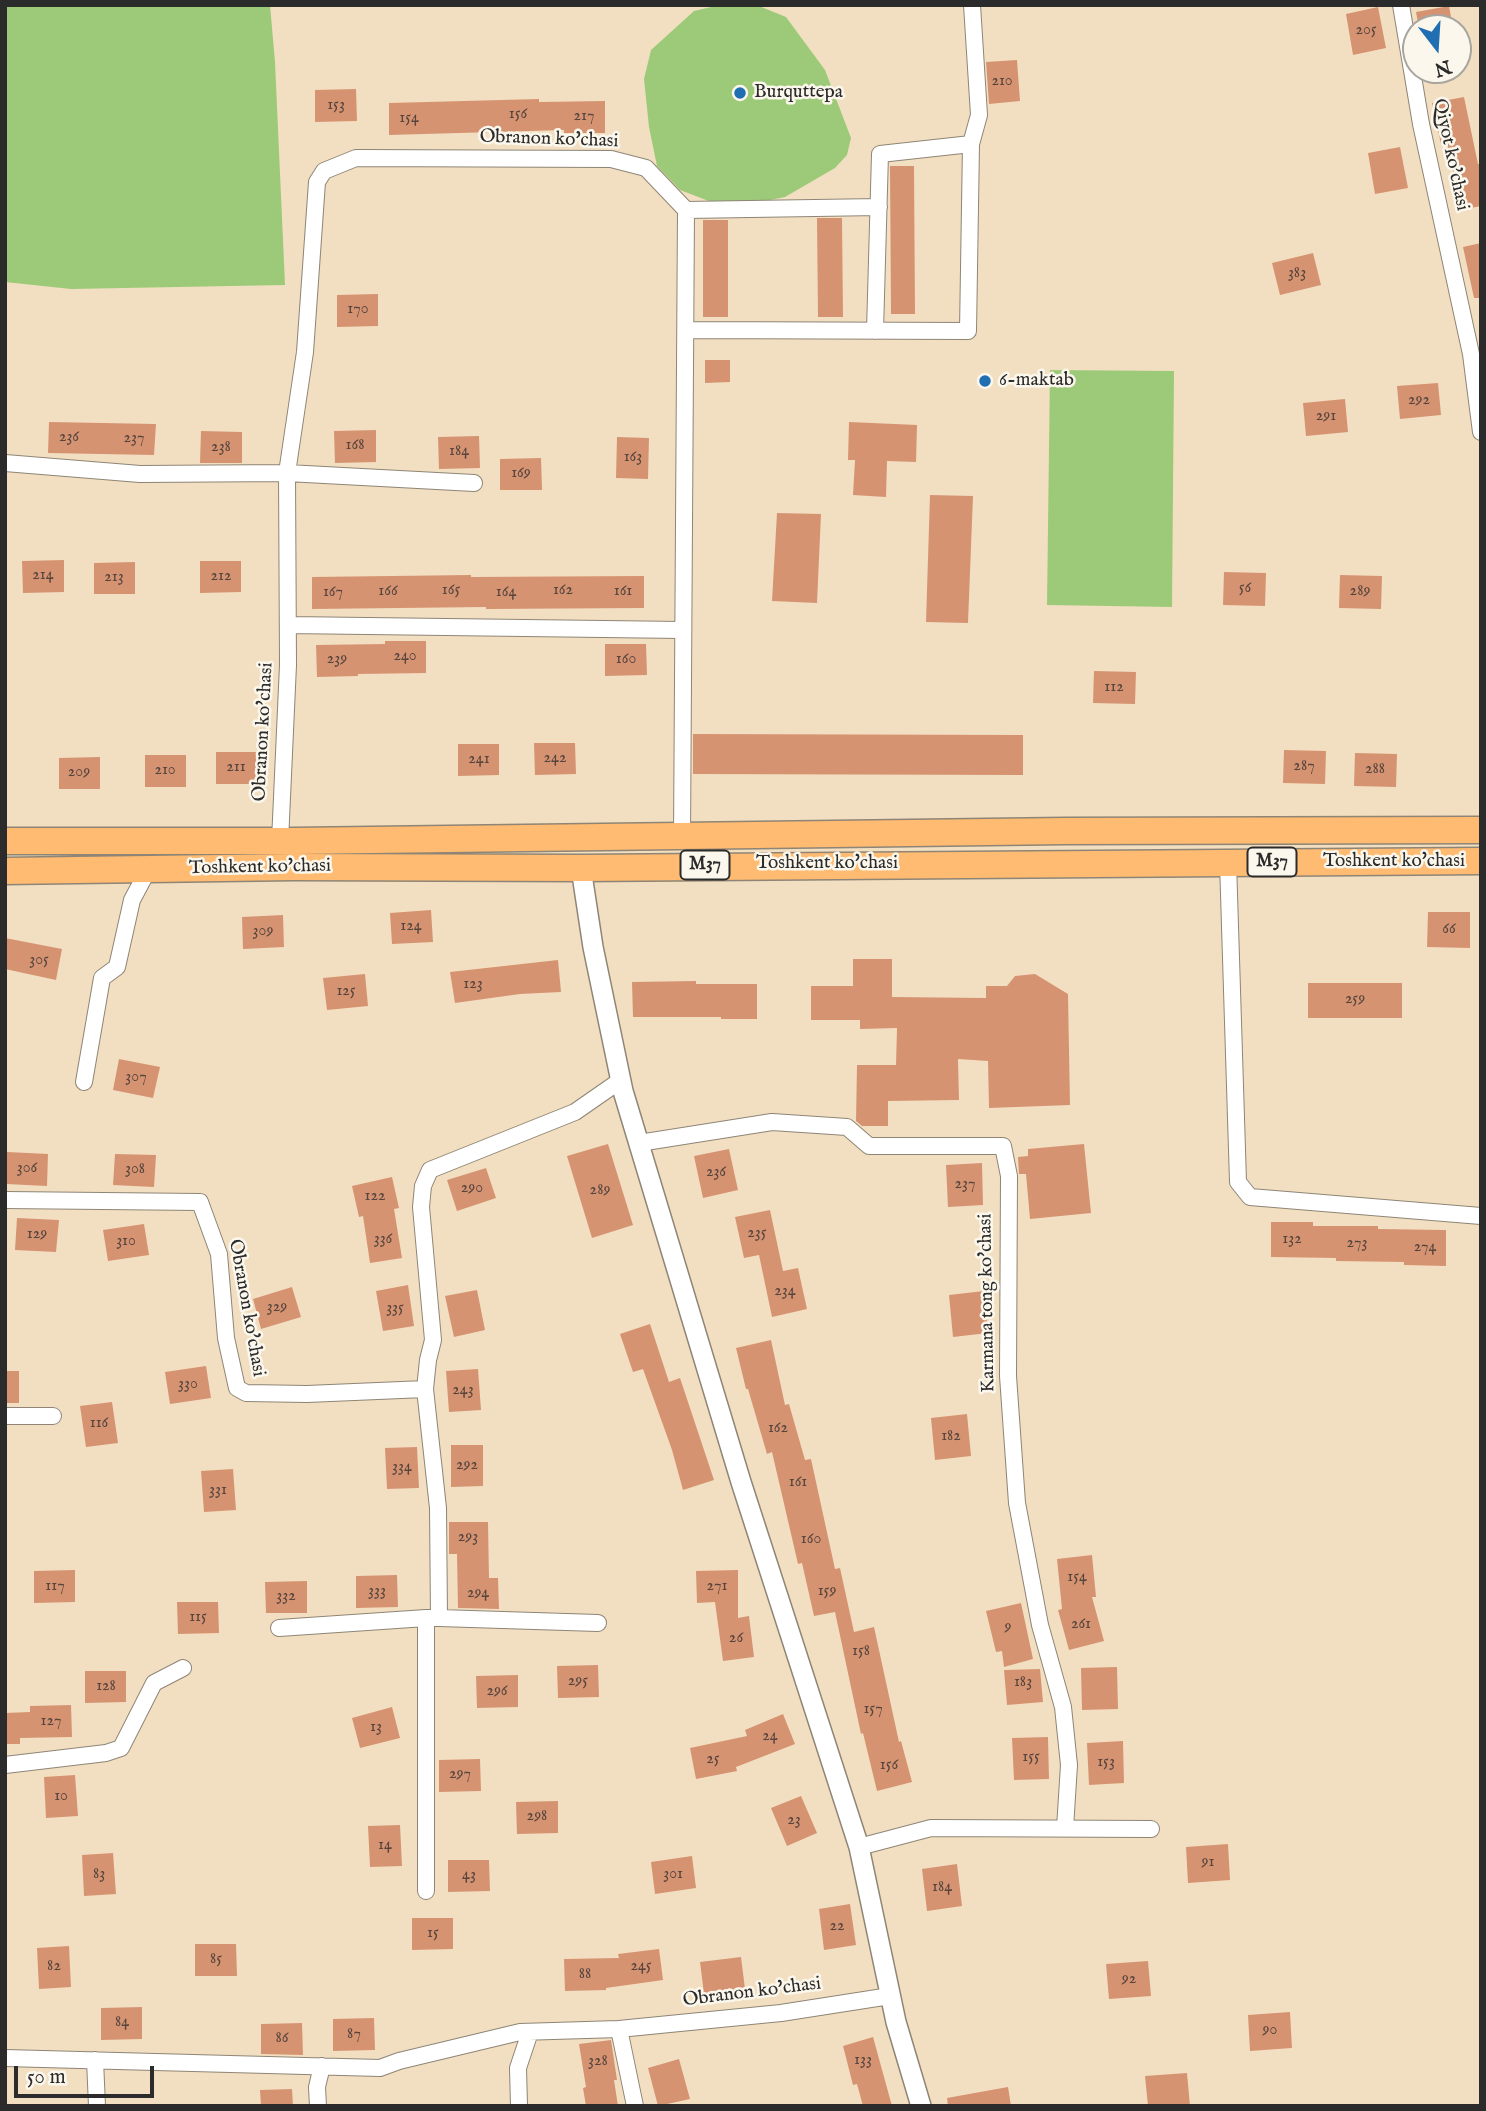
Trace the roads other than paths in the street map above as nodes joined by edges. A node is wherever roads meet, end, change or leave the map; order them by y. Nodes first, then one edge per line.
1 (972, 5) edge
2 (1401, 5) edge
3 (971, 144) junction
4 (879, 207) junction
5 (686, 210) junction
6 (685, 330) junction
7 (874, 331) junction
8 (1476, 353) edge
9 (1481, 432) edge
10 (5, 463) edge
11 (287, 474) junction
12 (474, 482) dead end
13 (288, 625) junction
14 (682, 630) junction
15 (1481, 830) edge
16 (682, 836) junction
17 (5, 841) edge
18 (280, 841) junction
19 (1481, 861) edge
20 (1228, 862) junction
21 (581, 867) junction
22 (148, 870) junction
23 (5, 871) edge
24 (621, 1080) junction
25 (84, 1082) dead end
26 (639, 1143) junction
27 (5, 1200) edge
28 (1481, 1216) edge
29 (425, 1389) junction
30 (5, 1416) edge
31 (53, 1416) dead end
32 (432, 1618) junction
33 (598, 1623) dead end
34 (279, 1628) dead end
35 (183, 1668) dead end
36 (5, 1765) edge
37 (1065, 1828) junction
38 (1151, 1829) dead end
39 (859, 1847) junction
40 (426, 1891) dead end
41 (890, 1996) junction
42 (619, 2029) junction
43 (530, 2032) junction
44 (5, 2058) edge
45 (95, 2060) junction
46 (322, 2066) junction
47 (97, 2106) edge
48 (317, 2106) edge
49 (519, 2106) edge
50 (635, 2106) edge
51 (920, 2106) edge

1 - 3 street
2 - 8 street, Qiyot ko'chasi
3 - 4 street
3 - 7 street
4 - 5 street
4 - 7 street
5 - 6 street
5 - 11 street, Obranon ko'chasi
6 - 7 street
6 - 14 street
8 - 9 street, Qiyot ko'chasi
10 - 11 street
11 - 12 street
11 - 13 street, Obranon ko'chasi
13 - 14 street
13 - 18 street, Obranon ko'chasi
14 - 16 street
15 - 16 highway, Toshkent ko'chasi / M37
16 - 18 highway, Toshkent ko'chasi / M37
17 - 18 highway, Toshkent ko'chasi / M37
19 - 20 highway, Toshkent ko'chasi / M37
20 - 21 highway, Toshkent ko'chasi / M37
20 - 28 street
21 - 22 highway, Toshkent ko'chasi / M37
21 - 24 street
22 - 23 highway, Toshkent ko'chasi / M37
22 - 25 street
24 - 26 street
24 - 29 street
26 - 37 street, Karmana tong ko'chasi
26 - 39 street
27 - 29 street, Obranon ko'chasi
29 - 32 street
30 - 31 street
32 - 33 street
32 - 34 street
32 - 40 street
35 - 36 street
37 - 38 street
37 - 39 street
39 - 41 street
41 - 42 street, Obranon ko'chasi
41 - 51 street
42 - 43 street, Obranon ko'chasi
42 - 50 street
43 - 46 street, Obranon ko'chasi
43 - 49 street
44 - 45 street, Obranon ko'chasi
45 - 46 street, Obranon ko'chasi
45 - 47 street
46 - 48 street

